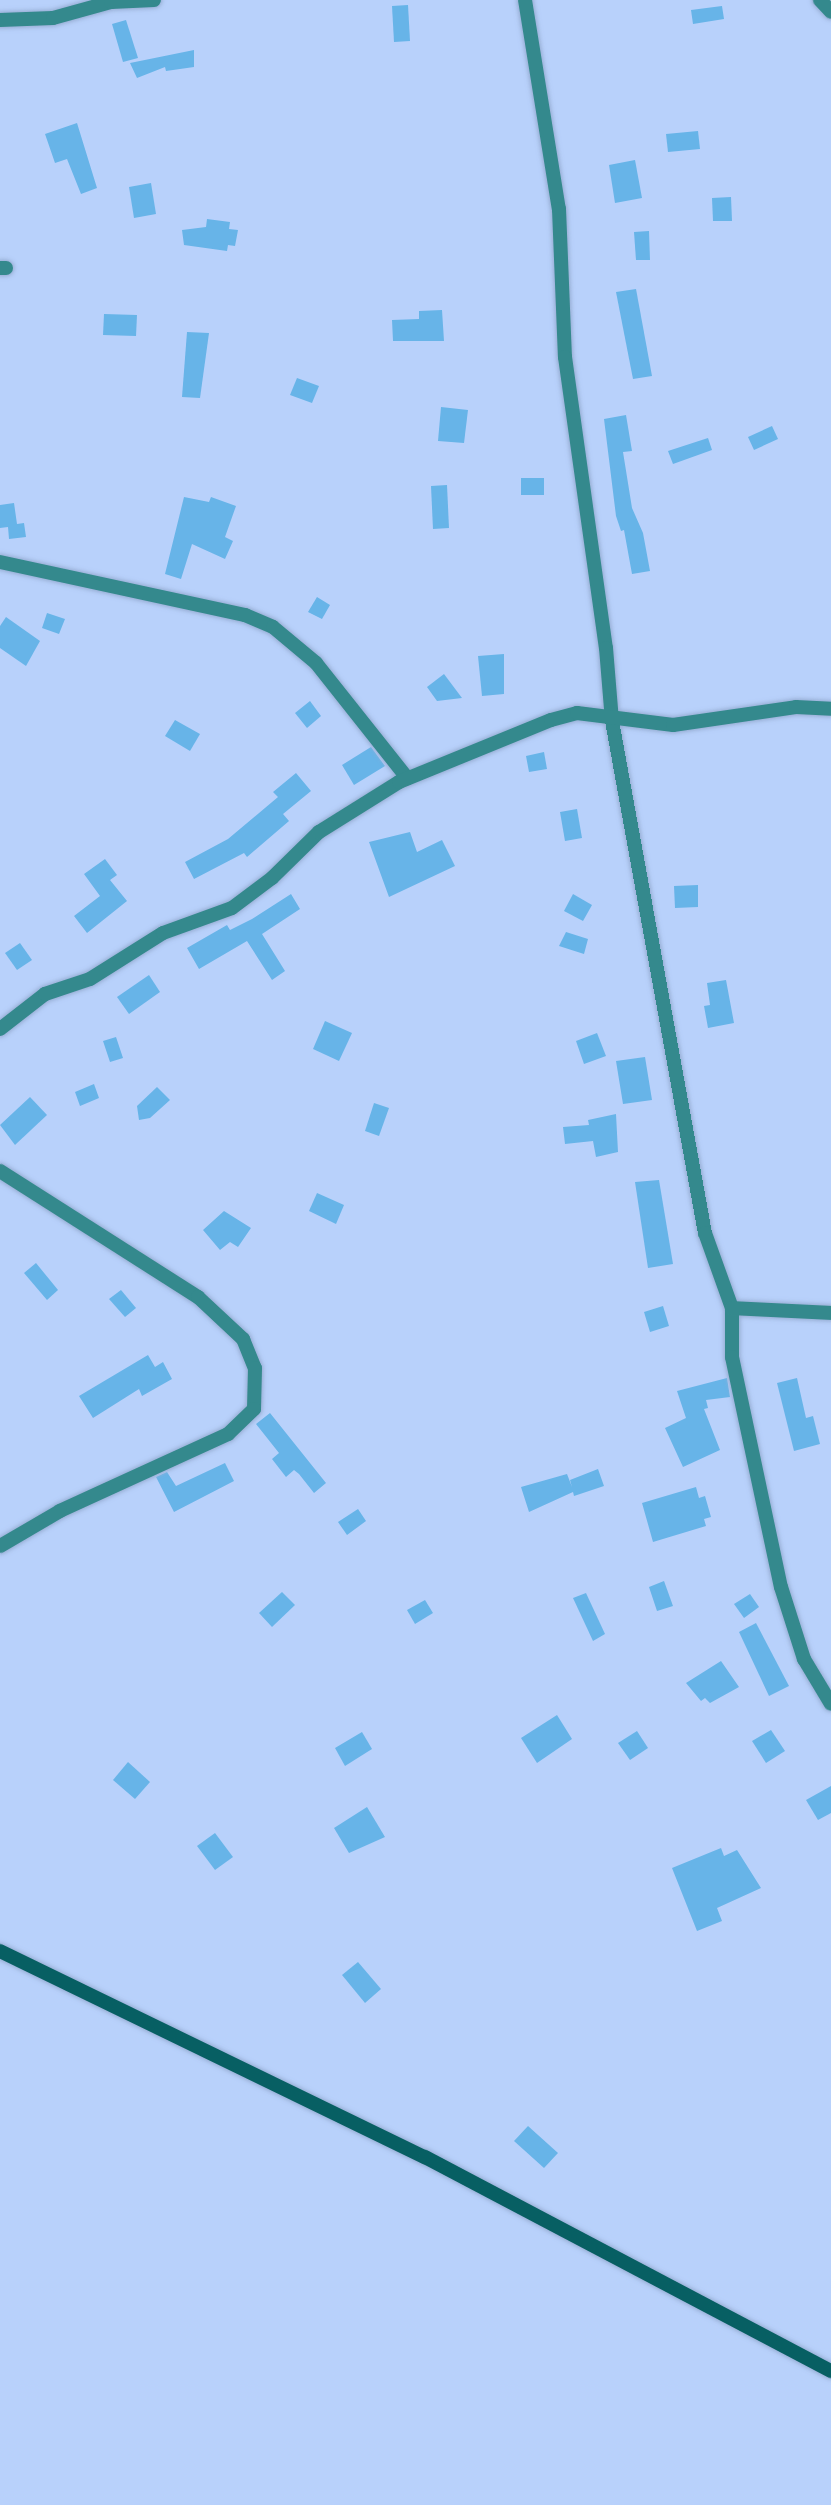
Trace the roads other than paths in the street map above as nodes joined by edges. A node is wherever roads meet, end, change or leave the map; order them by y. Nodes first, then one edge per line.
1 (154, 0) edge
2 (525, 0) edge
3 (820, 0) edge
4 (831, 12) edge
5 (0, 20) edge
6 (0, 562) edge
7 (831, 709) edge
8 (612, 721) junction
9 (407, 778) junction
10 (0, 1029) edge
11 (0, 1171) edge
12 (732, 1308) junction
13 (831, 1313) edge
14 (0, 1546) edge
15 (831, 1704) edge
16 (0, 1951) edge
17 (831, 2371) edge

1 - 5 street
2 - 8 street
3 - 4 street
6 - 9 street
7 - 8 street
8 - 9 street
8 - 12 street
9 - 10 street
11 - 14 street
12 - 13 street
12 - 15 street
16 - 17 street

